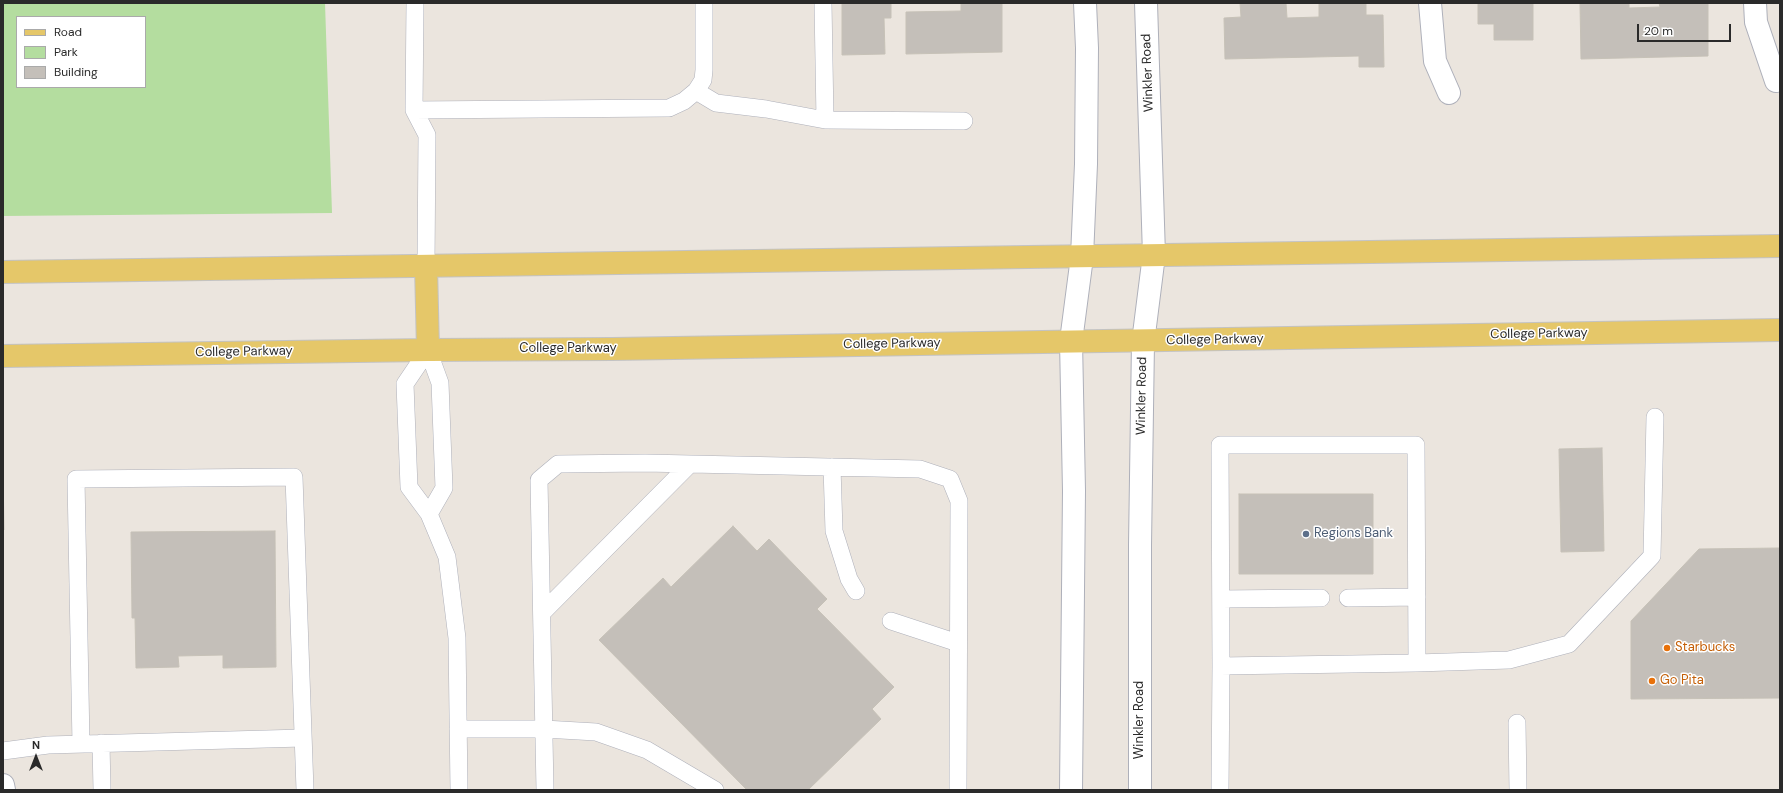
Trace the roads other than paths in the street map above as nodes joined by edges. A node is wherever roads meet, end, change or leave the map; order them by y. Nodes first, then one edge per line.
1 (415, 3) edge
2 (704, 3) edge
3 (823, 3) edge
4 (1085, 3) edge
5 (1146, 3) edge
6 (1430, 3) edge
7 (1755, 3) edge
8 (1776, 81) dead end
9 (696, 91) junction
10 (1449, 93) dead end
11 (414, 110) junction
12 (825, 120) junction
13 (964, 121) dead end
14 (1780, 246) edge
15 (1154, 255) junction
16 (1082, 256) junction
17 (426, 266) junction
18 (3, 272) edge
19 (1780, 330) edge
20 (1072, 341) junction
21 (1143, 342) junction
22 (428, 350) junction
23 (3, 356) edge
24 (1655, 417) dead end
25 (690, 464) junction
26 (832, 467) junction
27 (429, 514) junction
28 (856, 591) dead end
29 (1417, 597) junction
30 (1321, 598) dead end
31 (1348, 598) dead end
32 (1221, 599) junction
33 (542, 612) junction
34 (891, 621) dead end
35 (958, 643) junction
36 (1417, 663) junction
37 (1221, 666) junction
38 (1517, 723) dead end
39 (458, 729) junction
40 (544, 729) junction
41 (304, 738) junction
42 (101, 743) junction
43 (81, 744) junction
44 (3, 751) edge
45 (3, 786) edge
46 (4, 790) edge
47 (102, 790) edge
48 (305, 790) edge
49 (459, 790) edge
50 (545, 790) edge
51 (715, 790) edge
52 (958, 790) edge
53 (1071, 790) edge
54 (1140, 790) edge
55 (1220, 790) edge
56 (1518, 790) edge

1 - 11 lane
2 - 9 lane
3 - 12 lane
4 - 16 street
5 - 15 street, Winkler Road
6 - 10 street
7 - 8 street
9 - 11 lane
9 - 12 lane
11 - 17 lane
12 - 13 lane
14 - 15 main road
15 - 16 main road
15 - 21 street, Winkler Road
16 - 17 main road
16 - 20 street
17 - 18 main road
17 - 22 main road
19 - 21 main road, College Parkway
20 - 21 main road, College Parkway
20 - 22 main road, College Parkway
20 - 53 street
21 - 54 street, Winkler Road
22 - 23 main road, College Parkway
22 - 27 lane
22 - 27 lane
24 - 36 lane
25 - 26 lane
25 - 33 lane
25 - 33 lane
26 - 28 lane
26 - 35 lane
27 - 39 lane
29 - 31 lane
29 - 32 lane
29 - 36 lane
30 - 32 lane
32 - 37 lane
33 - 40 lane
34 - 35 lane
35 - 52 lane
36 - 37 lane
37 - 55 lane
38 - 56 lane
39 - 40 lane
39 - 49 lane
40 - 50 lane
40 - 51 lane
41 - 42 lane
41 - 43 lane
41 - 48 lane
42 - 43 lane
42 - 47 lane
43 - 44 lane
45 - 46 street

